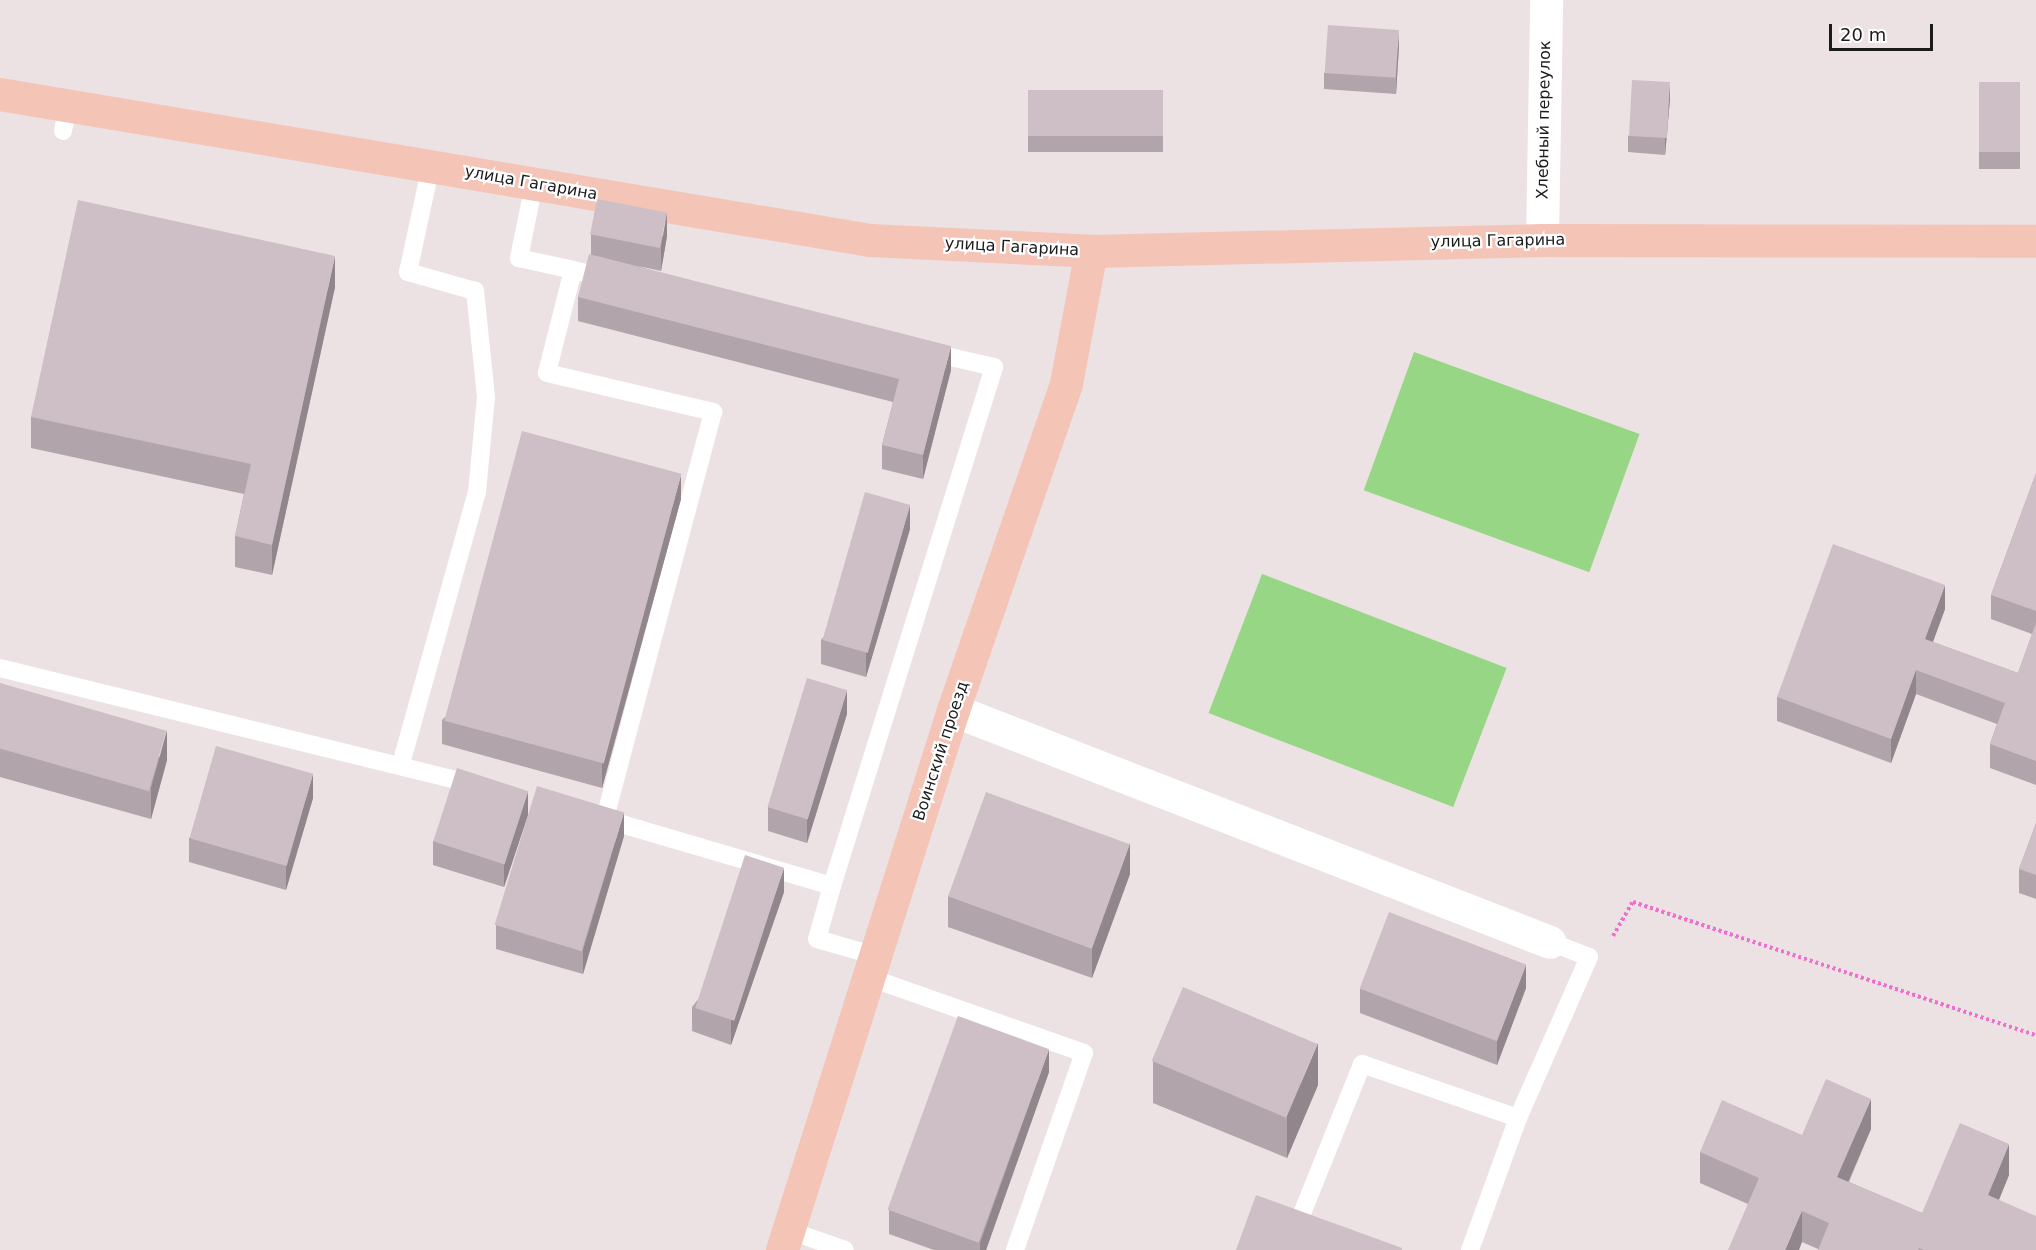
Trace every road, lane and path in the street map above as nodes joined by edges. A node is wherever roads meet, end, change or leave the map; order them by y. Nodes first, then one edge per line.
1 (1546, 0) edge
2 (0, 94) edge
3 (431, 166) junction
4 (534, 184) junction
5 (1542, 240) junction
6 (2036, 241) edge
7 (1091, 251) junction
8 (573, 270) junction
9 (631, 283) edge
10 (912, 348) edge
11 (0, 668) edge
12 (953, 710) junction
13 (401, 764) junction
14 (492, 789) edge
15 (582, 813) edge
16 (605, 819) junction
17 (832, 886) junction
18 (1613, 936) dead end
19 (1550, 942) joint
20 (872, 967) junction
21 (2036, 1035) edge
22 (1518, 1118) junction
23 (1330, 1232) edge
24 (785, 1240) edge
25 (845, 1250) edge
26 (1015, 1250) edge
27 (1470, 1250) edge

1 - 5 street, Хлебный переулок
2 - 3 main road, улица Гагарина
3 - 4 main road, улица Гагарина
3 - 13 lane
4 - 7 main road, улица Гагарина
4 - 8 lane
5 - 6 main road, улица Гагарина
5 - 7 main road, улица Гагарина
7 - 12 main road, Воинский проезд
8 - 9 lane
8 - 16 lane
10 - 17 lane
11 - 13 lane
12 - 19 street
12 - 20 main road, Воинский проезд
13 - 14 lane
15 - 16 lane
16 - 17 lane
17 - 20 lane
18 - 21 path
19 - 22 lane
20 - 24 main road, Воинский проезд
20 - 26 lane
22 - 23 lane
22 - 27 lane
24 - 25 lane

